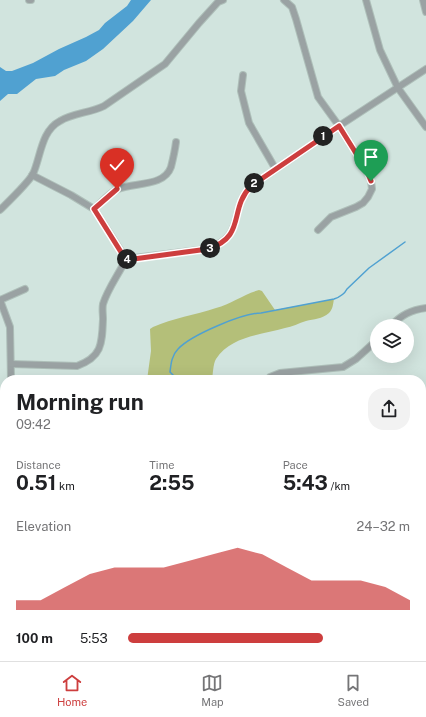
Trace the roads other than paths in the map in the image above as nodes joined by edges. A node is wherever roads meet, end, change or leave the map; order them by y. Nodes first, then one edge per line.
1 (223, 0) edge
2 (284, 0) edge
3 (366, 0) edge
4 (423, 0) edge
5 (426, 12) edge
6 (426, 69) edge
7 (243, 75) dead end
8 (398, 88) junction
9 (339, 126) junction
10 (426, 128) edge
11 (176, 142) dead end
12 (275, 168) junction
13 (32, 175) junction
14 (94, 209) junction
15 (0, 210) edge
16 (318, 230) dead end
17 (126, 260) junction
18 (25, 289) dead end
19 (0, 300) edge
20 (426, 308) edge
21 (398, 319) edge
22 (370, 346) edge
23 (11, 364) junction
24 (11, 375) edge
25 (275, 375) edge

1 - 13 street
2 - 9 street
3 - 8 street
4 - 5 street
6 - 8 street
7 - 12 street
8 - 9 street
8 - 10 street
9 - 12 street
9 - 16 street
11 - 14 street
12 - 17 street
13 - 14 street
13 - 15 street
14 - 17 street
17 - 23 street
18 - 19 street
19 - 23 street
20 - 21 street
22 - 25 street
23 - 24 street

